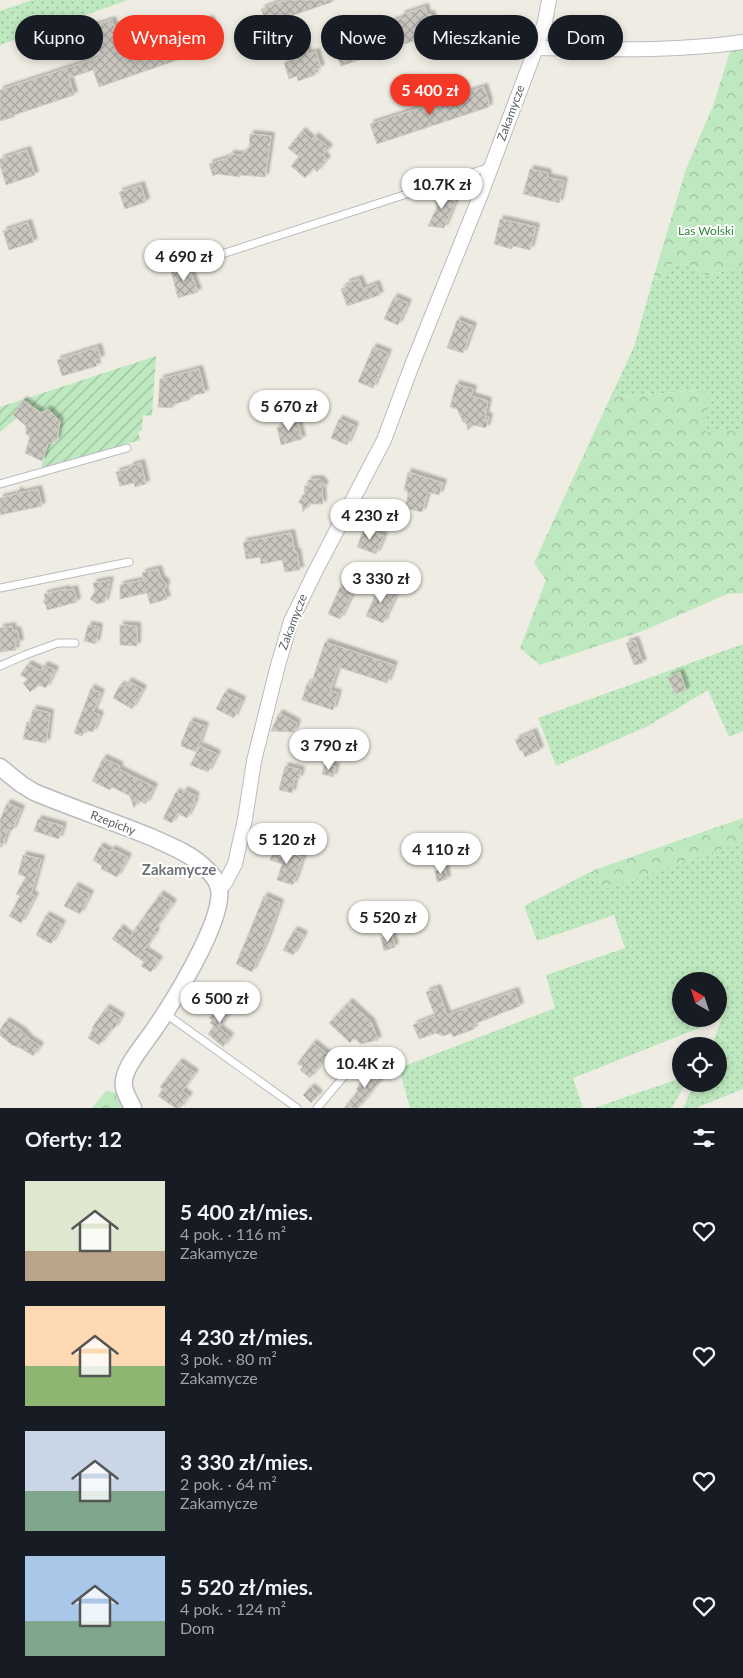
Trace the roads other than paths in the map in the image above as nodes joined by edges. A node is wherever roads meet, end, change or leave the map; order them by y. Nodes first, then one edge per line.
1 (549, 0) edge
2 (538, 42) edge
3 (743, 42) edge
4 (538, 48) edge
5 (531, 60) edge
6 (491, 167) junction
7 (222, 254) dead end
8 (127, 448) dead end
9 (0, 484) edge
10 (129, 562) dead end
11 (0, 588) edge
12 (75, 643) dead end
13 (0, 666) edge
14 (0, 767) edge
15 (219, 888) junction
16 (165, 1013) junction
17 (346, 1074) dead end
18 (133, 1108) edge
19 (297, 1108) edge
20 (317, 1108) edge

1 - 2 street, Zakamycze
3 - 4 street
5 - 6 street, Zakamycze
6 - 7 lane
6 - 15 street, Zakamycze
8 - 9 lane
10 - 11 lane
12 - 13 lane
14 - 15 street, Rzepichy
15 - 16 street
16 - 18 street
16 - 19 lane
17 - 20 lane

